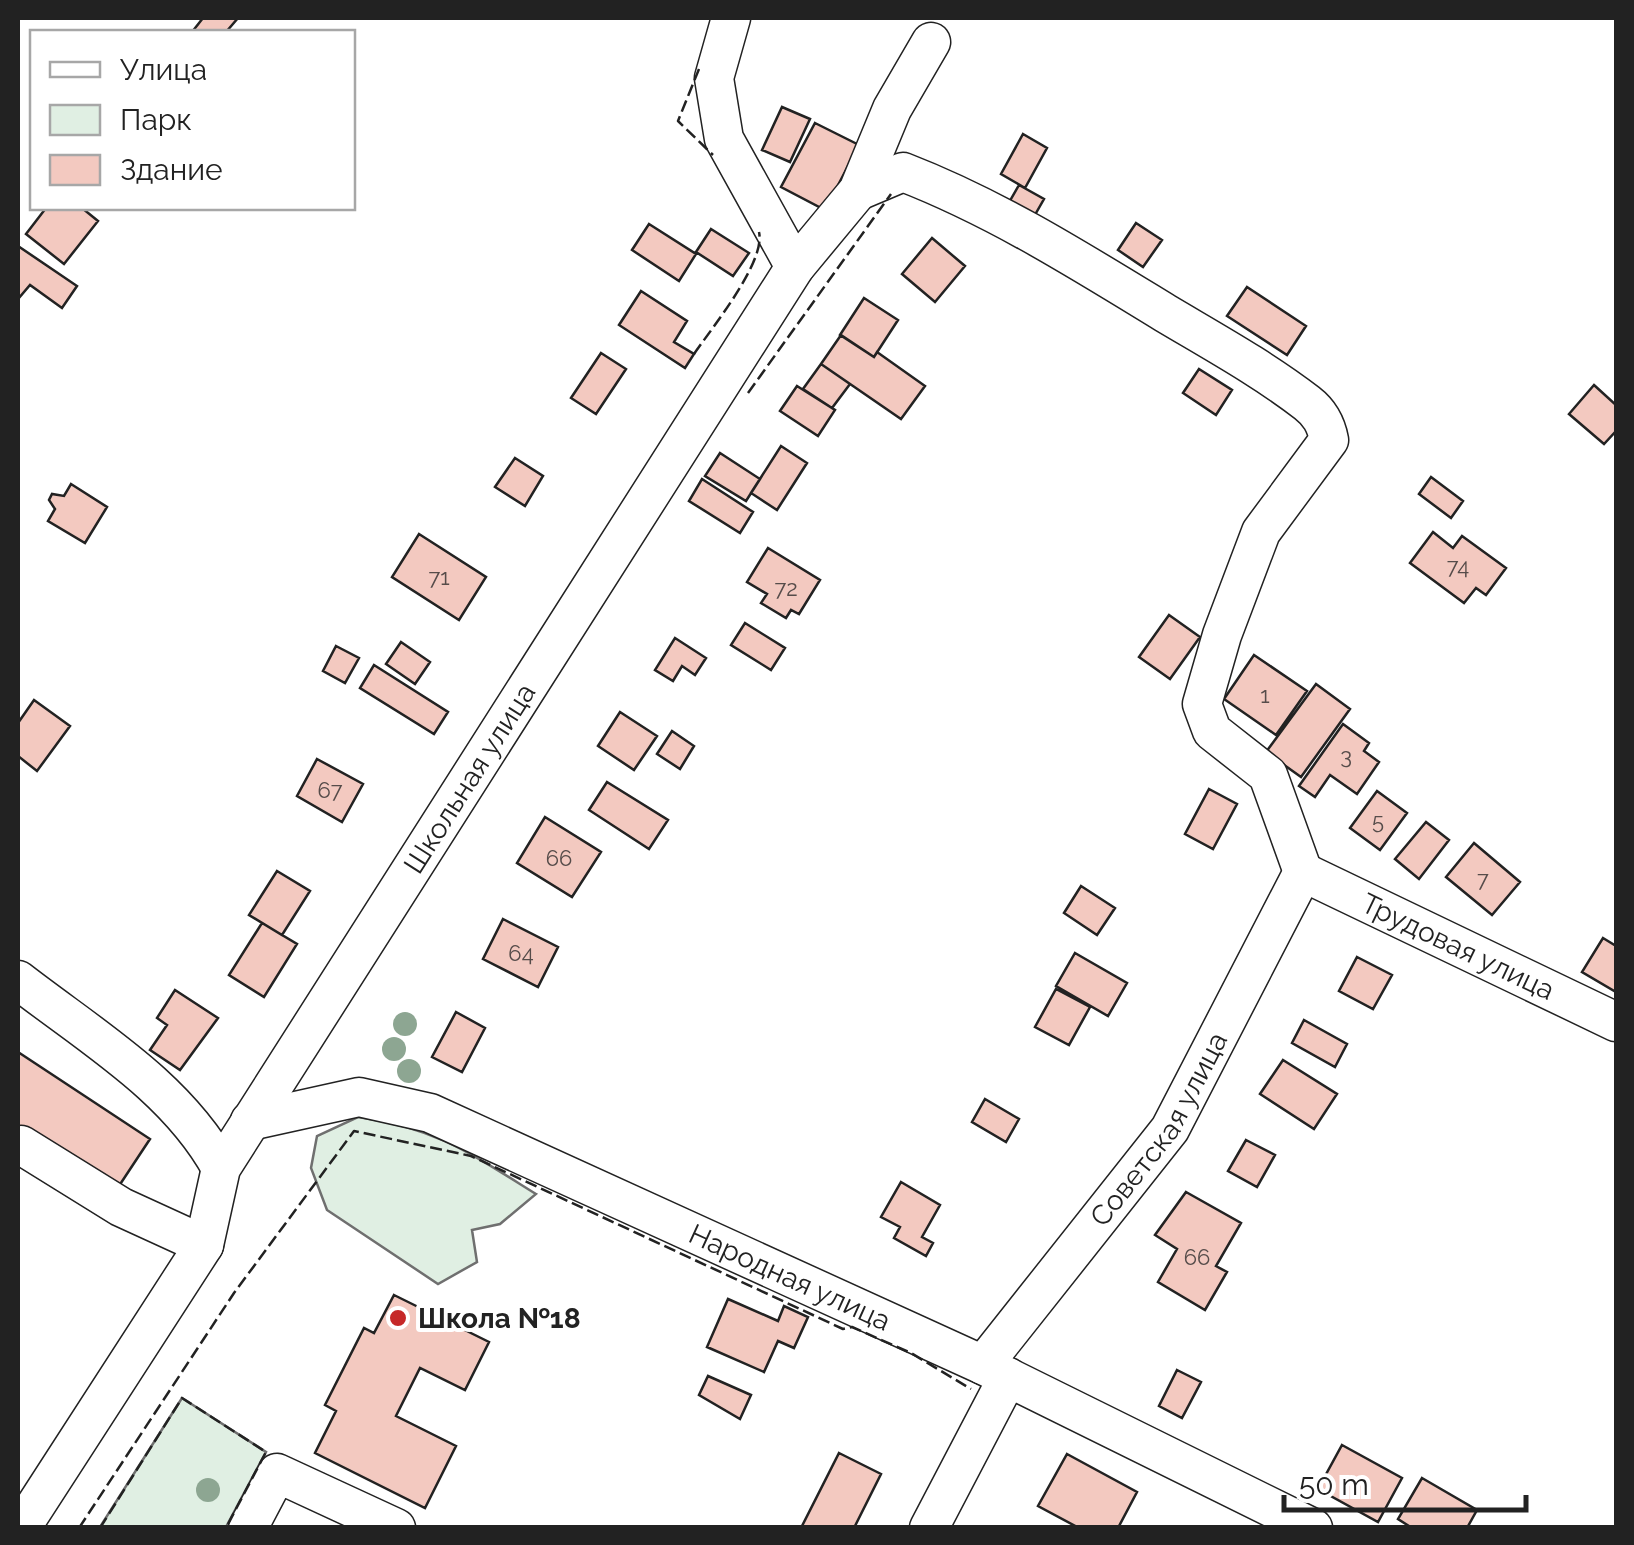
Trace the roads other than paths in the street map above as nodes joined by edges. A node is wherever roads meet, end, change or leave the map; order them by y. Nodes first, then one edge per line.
1 (731, 18) edge
2 (931, 42) dead end
3 (858, 191) junction
4 (796, 267) junction
5 (1303, 872) junction
6 (18, 980) edge
7 (1616, 1022) edge
8 (250, 1122) junction
9 (22, 1146) dead end
10 (220, 1168) junction
11 (204, 1246) junction
12 (996, 1371) junction
13 (21, 1528) edge
14 (248, 1528) edge
15 (396, 1528) edge
16 (930, 1528) edge
17 (1313, 1528) edge

1 - 4 street
2 - 3 street
3 - 4 street, Школьная улица
3 - 5 street
4 - 8 street, Школьная улица
5 - 7 street, Трудовая улица
5 - 12 street, Советская улица
6 - 10 street
8 - 10 street, Школьная улица
8 - 12 street, Народная улица
9 - 11 street
10 - 11 street, Школьная улица
11 - 13 street, Школьная улица
12 - 16 street, Советская улица
12 - 17 street, Народная улица
14 - 15 street

